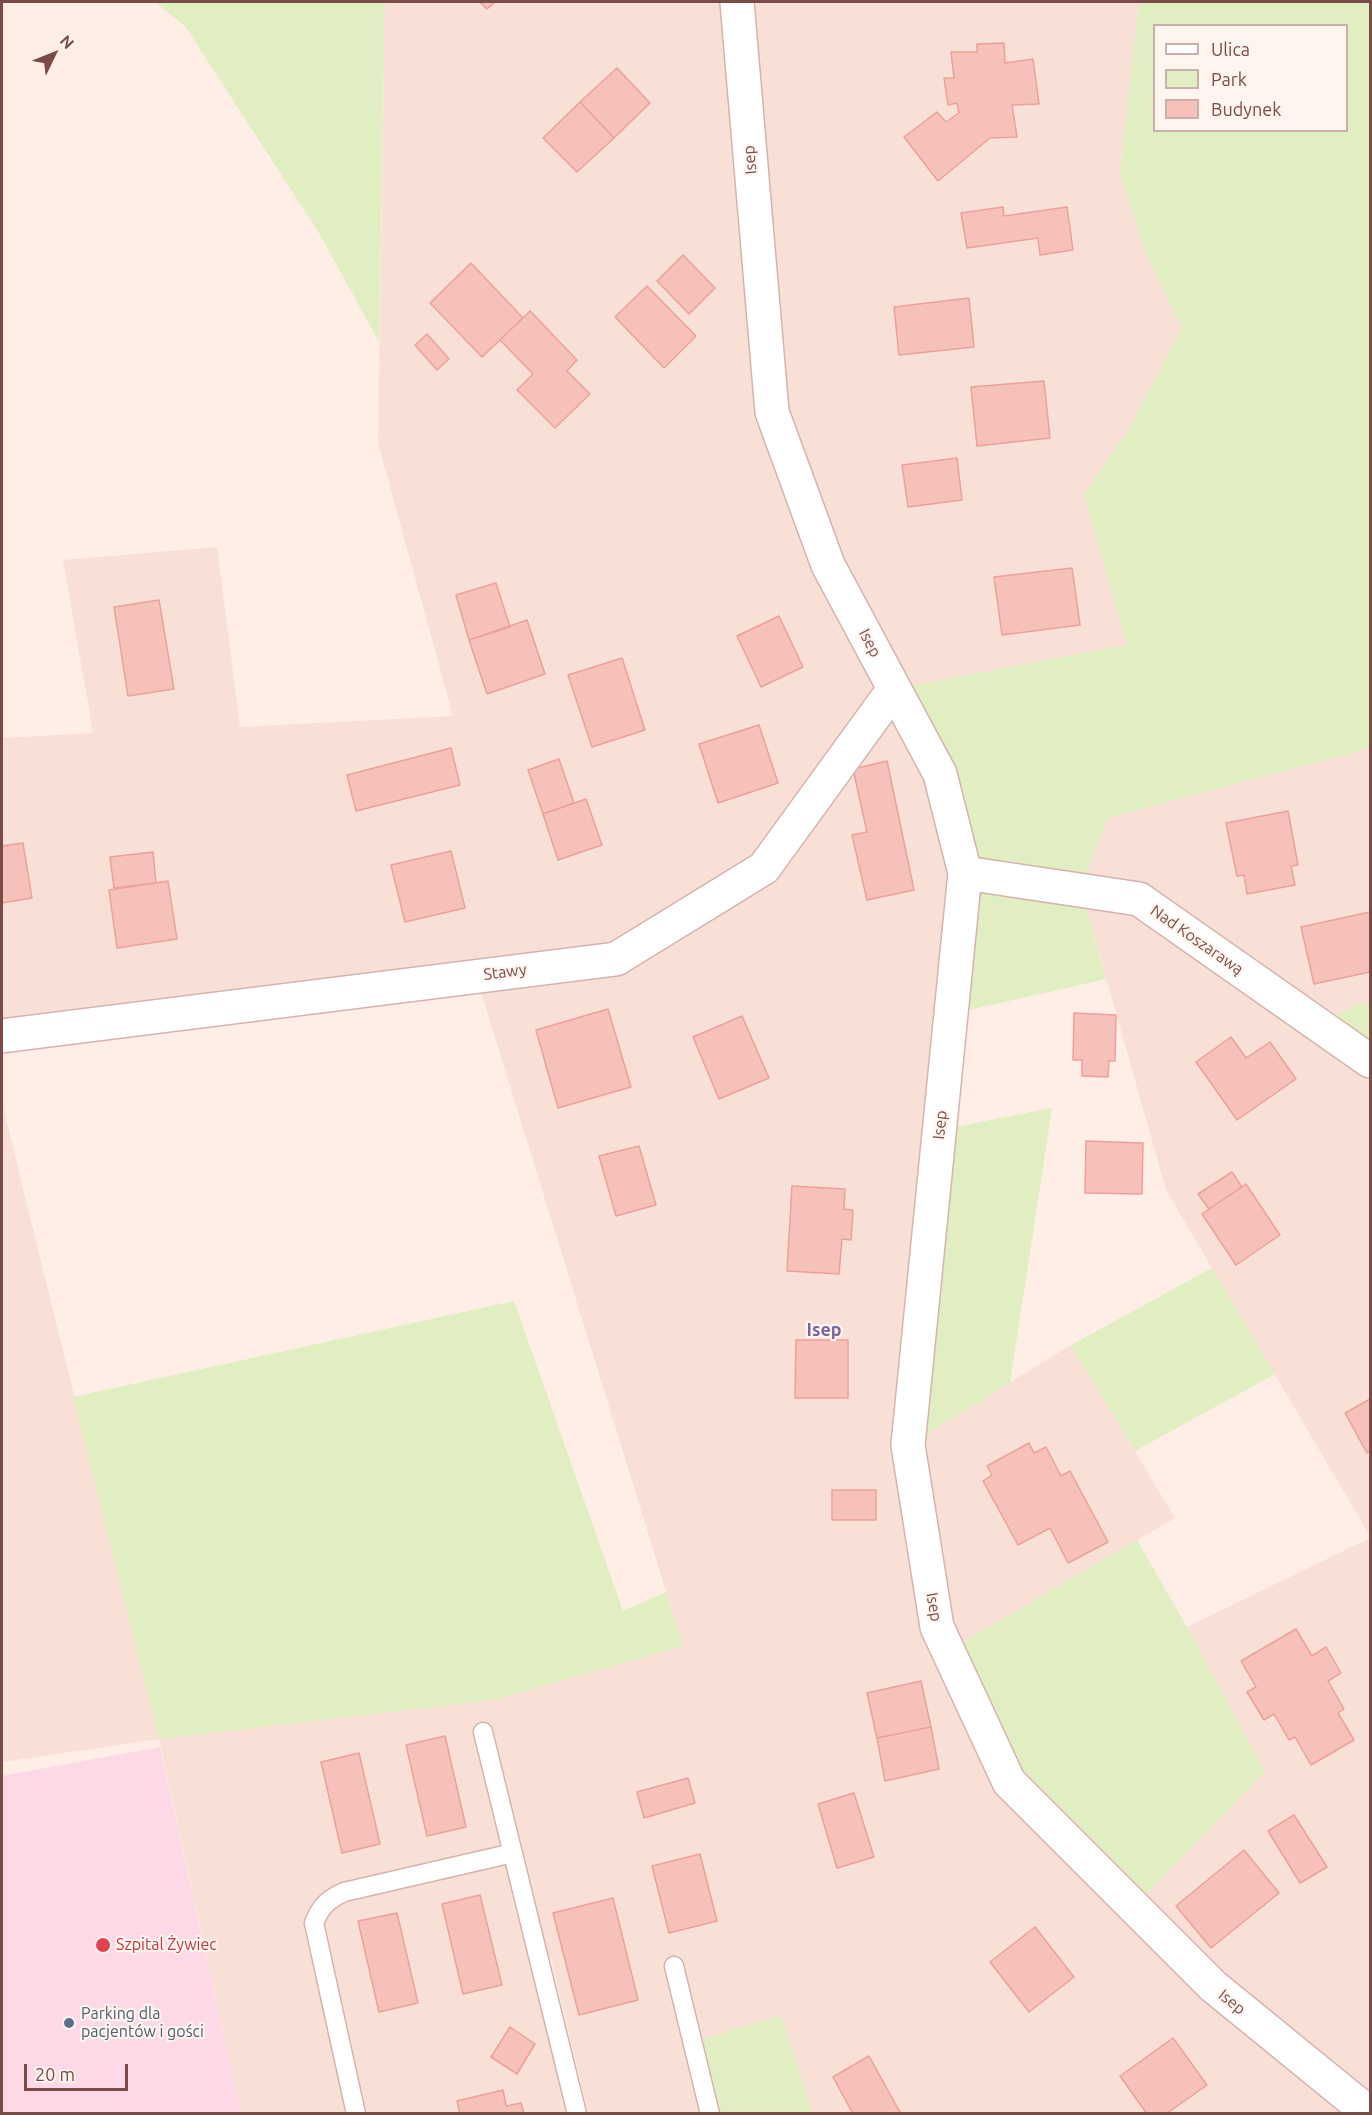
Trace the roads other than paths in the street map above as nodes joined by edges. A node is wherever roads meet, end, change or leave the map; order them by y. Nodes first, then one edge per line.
1 (737, 2) edge
2 (894, 689) junction
3 (965, 873) junction
4 (2, 1035) edge
5 (1371, 1061) edge
6 (483, 1732) dead end
7 (513, 1853) junction
8 (674, 1966) dead end
9 (356, 2114) edge
10 (577, 2114) edge
11 (710, 2114) edge
12 (1370, 2114) edge

1 - 2 street, Isep
2 - 3 street, Isep
2 - 4 street, Stawy
3 - 5 street, Nad Koszarawą
3 - 12 street, Isep
6 - 7 lane
7 - 9 lane
7 - 10 lane
8 - 11 lane

